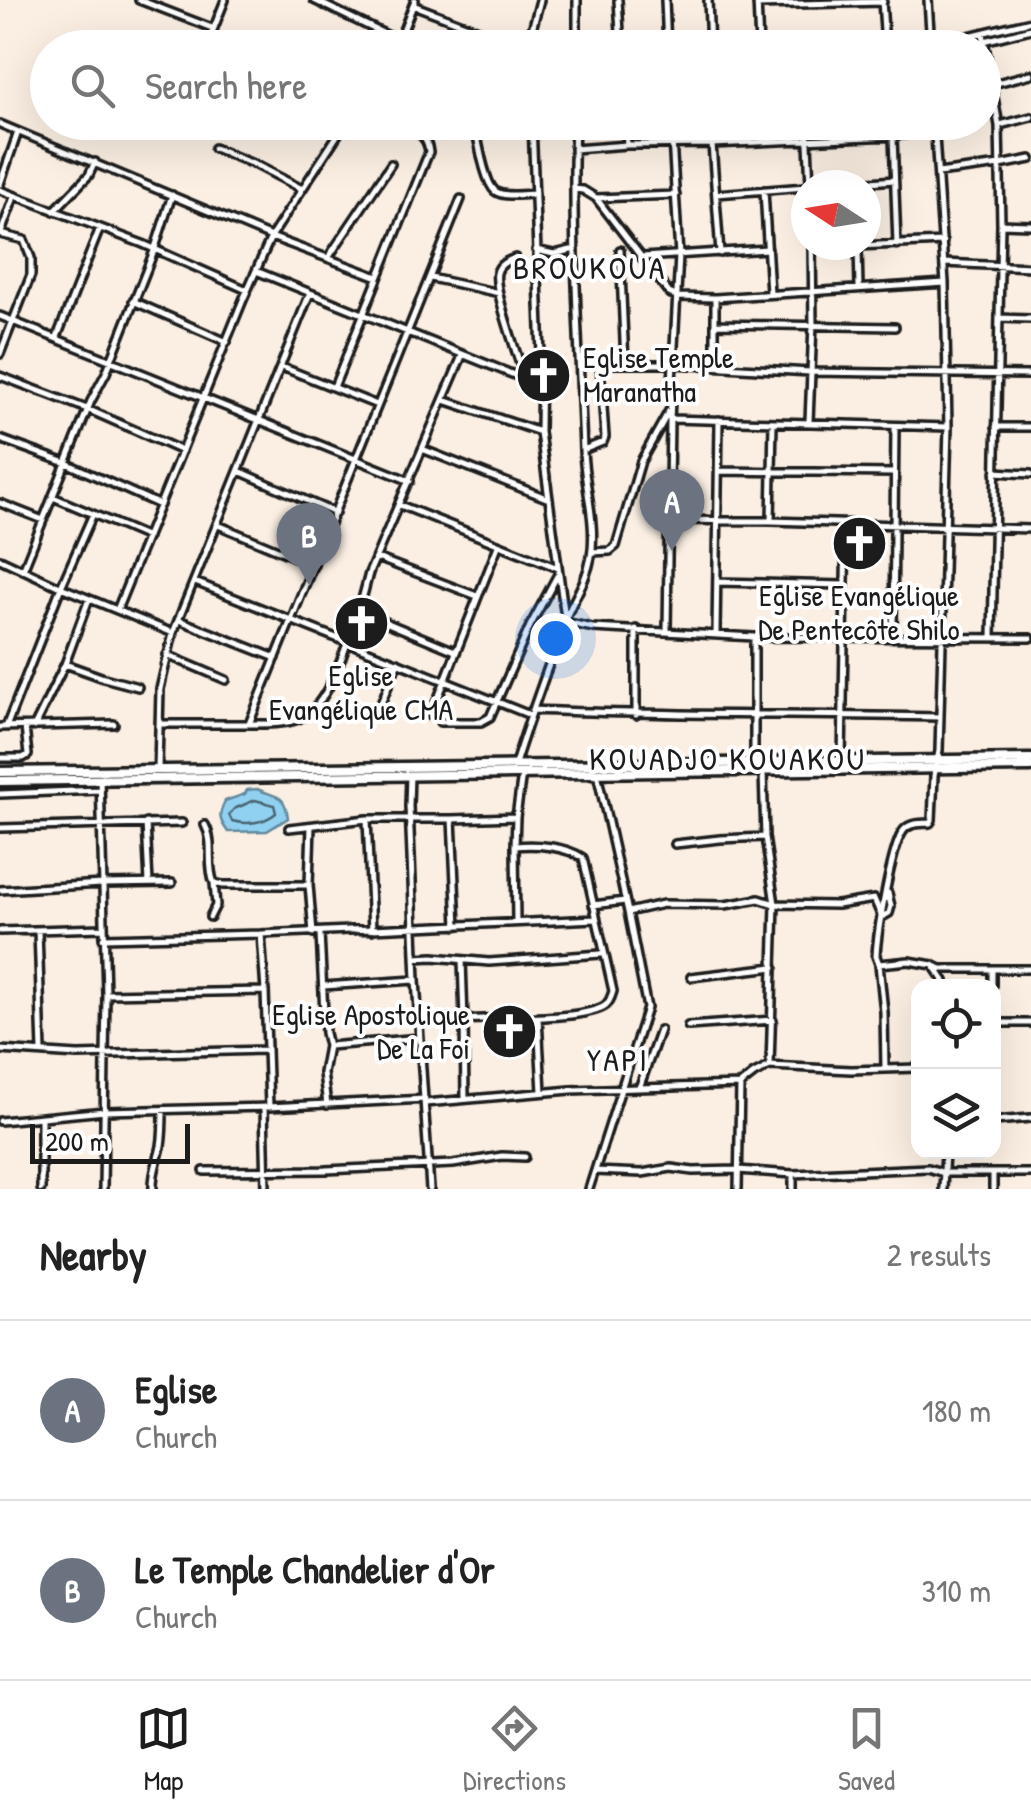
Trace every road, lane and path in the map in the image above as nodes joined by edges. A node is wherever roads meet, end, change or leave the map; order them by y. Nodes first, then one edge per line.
1 (139, 0) edge
2 (226, 0) edge
3 (314, 0) edge
4 (540, 0) edge
5 (577, 0) edge
6 (618, 0) edge
7 (665, 0) edge
8 (708, 0) edge
9 (928, 0) edge
10 (882, 1) edge
11 (414, 2) edge
12 (802, 2) edge
13 (757, 3) edge
14 (1031, 21) edge
15 (212, 28) joint
16 (1031, 29) edge
17 (371, 30) edge
18 (403, 30) edge
19 (482, 30) edge
20 (531, 30) edge
21 (577, 30) edge
22 (620, 30) edge
23 (666, 30) edge
24 (709, 30) edge
25 (758, 30) edge
26 (883, 30) edge
27 (930, 30) edge
28 (1001, 31) edge
29 (1001, 34) edge
30 (1031, 74) edge
31 (1001, 82) edge
32 (1031, 117) edge
33 (0, 124) edge
34 (1001, 125) edge
35 (18, 132) junction
36 (30, 137) edge
37 (38, 140) edge
38 (334, 140) edge
39 (427, 140) edge
40 (478, 140) edge
41 (533, 140) edge
42 (574, 140) edge
43 (626, 140) edge
44 (673, 140) edge
45 (778, 140) edge
46 (808, 140) edge
47 (893, 140) edge
48 (935, 140) edge
49 (999, 140) edge
50 (763, 141) joint
51 (712, 144) junction
52 (626, 145) junction
53 (673, 145) junction
54 (214, 148) dead end
55 (574, 149) junction
56 (1031, 158) edge
57 (94, 162) junction
58 (391, 164) dead end
59 (1000, 165) junction
60 (808, 170) edge
61 (938, 173) junction
62 (894, 180) junction
63 (881, 181) edge
64 (0, 187) edge
65 (791, 188) edge
66 (302, 189) junction
67 (572, 189) junction
68 (764, 190) junction
69 (535, 194) junction
70 (716, 194) junction
71 (172, 195) junction
72 (676, 195) junction
73 (14, 197) junction
74 (596, 198) junction
75 (462, 199) dead end
76 (54, 211) junction
77 (1000, 224) junction
78 (1031, 225) edge
79 (100, 228) junction
80 (0, 234) edge
81 (271, 237) junction
82 (943, 242) junction
83 (881, 245) edge
84 (897, 245) junction
85 (575, 249) junction
86 (768, 249) junction
87 (536, 250) junction
88 (620, 250) dead end
89 (154, 251) junction
90 (720, 252) junction
91 (679, 256) junction
92 (643, 257) junction
93 (328, 258) junction
94 (515, 258) dead end
95 (813, 260) edge
96 (858, 260) edge
97 (944, 264) junction
98 (999, 266) junction
99 (1031, 267) edge
100 (256, 271) junction
101 (378, 277) junction
102 (431, 278) junction
103 (945, 283) junction
104 (859, 288) junction
105 (247, 290) junction
106 (814, 292) junction
107 (310, 293) junction
108 (499, 293) junction
109 (770, 293) junction
110 (678, 297) junction
111 (715, 298) junction
112 (133, 301) junction
113 (364, 313) junction
114 (0, 316) edge
115 (998, 318) junction
116 (1031, 319) edge
117 (12, 320) junction
118 (715, 324) junction
119 (813, 324) junction
120 (895, 327) dead end
121 (410, 333) junction
122 (57, 337) junction
123 (227, 342) junction
124 (0, 354) edge
125 (462, 356) junction
126 (110, 359) junction
127 (625, 363) junction
128 (581, 364) junction
129 (600, 364) junction
130 (674, 364) junction
131 (714, 366) junction
132 (282, 367) junction
133 (810, 372) junction
134 (947, 373) junction
135 (997, 375) junction
136 (1031, 375) edge
137 (0, 376) edge
138 (525, 380) junction
139 (539, 385) junction
140 (334, 388) junction
141 (204, 398) junction
142 (443, 399) junction
143 (378, 406) junction
144 (671, 406) junction
145 (87, 409) junction
146 (260, 419) junction
147 (670, 419) junction
148 (720, 420) junction
149 (773, 422) junction
150 (809, 422) junction
151 (895, 426) junction
152 (948, 426) junction
153 (996, 427) junction
154 (1031, 428) edge
155 (540, 432) junction
156 (0, 439) edge
157 (422, 450) junction
158 (583, 450) junction
159 (182, 451) junction
160 (356, 460) junction
161 (66, 463) junction
162 (239, 471) junction
163 (719, 471) junction
164 (772, 472) junction
165 (995, 472) junction
166 (894, 474) junction
167 (1031, 474) edge
168 (410, 481) junction
169 (53, 497) junction
170 (549, 499) junction
171 (0, 503) edge
172 (160, 505) junction
173 (400, 505) junction
174 (335, 513) junction
175 (93, 514) junction
176 (44, 520) junction
177 (667, 520) junction
178 (719, 520) junction
179 (770, 521) junction
180 (846, 524) junction
181 (218, 525) junction
182 (894, 525) junction
183 (944, 526) junction
184 (995, 527) junction
185 (1031, 529) edge
186 (147, 538) junction
187 (498, 546) junction
188 (592, 552) junction
189 (377, 558) junction
190 (0, 560) edge
191 (314, 565) junction
192 (24, 570) junction
193 (558, 571) junction
194 (195, 582) junction
195 (716, 582) junction
196 (845, 585) junction
197 (61, 587) junction
198 (478, 596) junction
199 (89, 599) junction
200 (117, 610) junction
201 (359, 611) junction
202 (179, 620) junction
203 (292, 620) junction
204 (565, 621) junction
205 (636, 629) junction
206 (667, 630) junction
207 (173, 633) junction
208 (716, 634) junction
209 (754, 636) junction
210 (843, 636) junction
211 (894, 636) junction
212 (992, 637) junction
213 (942, 638) junction
214 (1031, 638) edge
215 (346, 641) junction
216 (455, 651) junction
217 (168, 655) junction
218 (276, 658) junction
219 (398, 662) junction
220 (65, 664) junction
221 (226, 680) dead end
222 (446, 682) junction
223 (138, 686) dead end
224 (498, 701) junction
225 (531, 712) junction
226 (377, 713) dead end
227 (753, 714) junction
228 (636, 715) junction
229 (842, 715) junction
230 (431, 716) dead end
231 (940, 718) junction
232 (440, 722) dead end
233 (114, 724) dead end
234 (159, 724) junction
235 (249, 724) junction
236 (3, 726) edge
237 (25, 727) junction
238 (34, 727) junction
239 (0, 758) edge
240 (1031, 759) edge
241 (842, 761) junction
242 (754, 762) junction
243 (514, 764) junction
244 (936, 764) junction
245 (1031, 767) edge
246 (158, 769) junction
247 (0, 772) edge
248 (763, 772) junction
249 (598, 773) junction
250 (522, 774) junction
251 (410, 775) junction
252 (0, 781) edge
253 (100, 784) junction
254 (0, 794) edge
255 (516, 817) junction
256 (409, 818) junction
257 (367, 819) junction
258 (452, 820) junction
259 (182, 823) dead end
260 (100, 824) junction
261 (146, 824) junction
262 (205, 824) dead end
263 (312, 826) junction
264 (0, 828) edge
265 (289, 828) dead end
266 (765, 837) junction
267 (675, 844) dead end
268 (516, 846) junction
269 (149, 883) junction
270 (172, 883) dead end
271 (214, 883) junction
272 (102, 884) junction
273 (309, 885) junction
274 (0, 890) edge
275 (625, 901) junction
276 (593, 904) junction
277 (775, 904) junction
278 (628, 912) junction
279 (210, 917) dead end
280 (882, 917) junction
281 (596, 919) junction
282 (516, 923) junction
283 (457, 926) junction
284 (103, 928) junction
285 (414, 929) junction
286 (38, 930) junction
287 (372, 930) junction
288 (0, 931) edge
289 (316, 933) junction
290 (261, 934) junction
291 (103, 938) junction
292 (602, 954) junction
293 (415, 958) junction
294 (462, 960) junction
295 (879, 964) junction
296 (932, 965) junction
297 (774, 968) junction
298 (992, 969) junction
299 (1031, 969) edge
300 (691, 977) dead end
301 (942, 979) edge
302 (992, 979) edge
303 (416, 980) junction
304 (323, 986) junction
305 (265, 991) junction
306 (106, 994) junction
307 (538, 1018) junction
308 (464, 1020) junction
309 (773, 1020) junction
310 (1001, 1023) edge
311 (1031, 1023) edge
312 (688, 1026) dead end
313 (660, 1030) dead end
314 (420, 1038) junction
315 (328, 1046) junction
316 (0, 1050) edge
317 (266, 1050) junction
318 (42, 1052) junction
319 (106, 1053) junction
320 (770, 1066) junction
321 (911, 1068) edge
322 (885, 1069) junction
323 (740, 1086) junction
324 (639, 1088) junction
325 (620, 1089) junction
326 (542, 1092) junction
327 (465, 1099) junction
328 (425, 1101) junction
329 (327, 1104) junction
330 (266, 1107) junction
331 (163, 1110) junction
332 (105, 1112) junction
333 (41, 1118) junction
334 (1031, 1118) edge
335 (1001, 1120) edge
336 (0, 1121) edge
337 (524, 1157) dead end
338 (944, 1159) edge
339 (428, 1164) junction
340 (266, 1170) junction
341 (738, 1170) junction
342 (204, 1171) dead end
343 (595, 1171) junction
344 (993, 1172) junction
345 (1031, 1172) edge
346 (944, 1173) junction
347 (793, 1174) junction
348 (41, 1189) edge
349 (103, 1189) edge
350 (152, 1189) edge
351 (266, 1189) edge
352 (430, 1189) edge
353 (589, 1189) edge
354 (738, 1189) edge
355 (793, 1189) edge
356 (943, 1189) edge
357 (993, 1189) edge

1 - 15 street
2 - 15 street
3 - 17 street
4 - 20 street
5 - 21 street
6 - 22 street
7 - 23 street
8 - 24 street
9 - 27 street
10 - 12 street
10 - 26 street
11 - 18 street
11 - 19 street
12 - 13 street
13 - 25 street
14 - 28 street
16 - 29 street
30 - 31 street
32 - 34 street
33 - 35 street
35 - 36 street
35 - 64 street
37 - 57 street
38 - 66 street
39 - 101 street
40 - 69 street
41 - 69 street
42 - 55 street
43 - 52 street
44 - 53 street
45 - 50 street
46 - 60 street
47 - 62 street
48 - 61 street
49 - 59 street
50 - 51 street
51 - 53 street
51 - 70 street
52 - 53 street
52 - 55 street
53 - 72 street
54 - 66 street
55 - 67 street
56 - 59 street
57 - 71 street
57 - 76 street
58 - 93 street
59 - 61 street
59 - 77 street
61 - 82 street
62 - 63 street
62 - 84 street
64 - 73 street
65 - 68 street
66 - 81 street
67 - 74 street
67 - 85 street
68 - 70 street
68 - 86 street
69 - 87 street
70 - 90 street
71 - 81 street
71 - 89 street
72 - 74 street
72 - 91 street
73 - 76 street
73 - 80 street
74 - 92 street
75 - 102 street
76 - 79 street
77 - 78 street
77 - 98 street
79 - 89 street
79 - 122 street
80 - 117 street
81 - 93 street
81 - 100 street
82 - 84 street
82 - 97 street
83 - 84 street
85 - 87 street
85 - 128 street
86 - 90 street
86 - 109 street
87 - 139 street
88 - 127 street
89 - 105 street
89 - 112 street
90 - 91 street
91 - 92 street
91 - 110 street
92 - 110 street
93 - 101 street
94 - 108 street
95 - 106 street
96 - 104 street
97 - 98 street
97 - 103 street
98 - 99 street
98 - 115 street
100 - 105 street
100 - 107 street
101 - 113 street
102 - 108 street
102 - 121 street
103 - 104 street
103 - 134 street
104 - 106 street
105 - 123 street
106 - 109 street
106 - 119 street
107 - 113 street
107 - 132 street
108 - 138 street
109 - 111 street
110 - 111 street
110 - 130 street
111 - 118 street
112 - 123 street
112 - 126 street
113 - 121 street
113 - 140 street
114 - 117 street
115 - 116 street
115 - 135 street
117 - 122 street
117 - 124 street
118 - 119 street
118 - 131 street
119 - 120 street
119 - 133 street
121 - 125 street
121 - 143 street
122 - 126 street
123 - 141 street
125 - 138 street
125 - 142 street
126 - 141 street
126 - 145 street
127 - 129 street
127 - 130 street
128 - 129 street
128 - 158 street
129 - 158 street
130 - 131 street
130 - 144 street
131 - 133 street
132 - 140 street
132 - 146 street
133 - 134 street
133 - 150 street
134 - 135 street
134 - 152 street
135 - 136 street
135 - 153 street
137 - 145 street
138 - 139 street
139 - 155 street
140 - 143 street
141 - 146 street
141 - 159 street
142 - 155 street
142 - 157 street
143 - 160 street
144 - 147 street
144 - 188 street
145 - 159 street
145 - 161 street
146 - 160 street
146 - 162 street
147 - 148 street
147 - 177 street
148 - 149 street
148 - 163 street
149 - 150 street
149 - 164 street
150 - 151 street
151 - 152 street
151 - 166 street
152 - 183 street
153 - 154 street
153 - 165 street
155 - 170 street
156 - 161 street
157 - 168 street
157 - 170 street
158 - 188 street
159 - 172 street
160 - 168 street
160 - 174 street
161 - 169 street
161 - 172 street
162 - 174 street
162 - 181 street
163 - 164 street
163 - 178 street
164 - 166 street
164 - 179 street
165 - 167 street
165 - 184 street
166 - 182 street
168 - 173 street
169 - 175 street
169 - 176 street
170 - 193 street
171 - 176 street
172 - 186 street
173 - 187 street
173 - 189 street
174 - 191 street
175 - 186 street
175 - 197 street
176 - 192 street
177 - 178 street
177 - 206 street
178 - 179 street
178 - 195 street
179 - 180 street
180 - 182 street
180 - 196 street
181 - 191 street
181 - 194 street
182 - 183 street
182 - 211 street
183 - 184 street
183 - 213 street
184 - 185 street
184 - 212 street
186 - 200 street
187 - 193 street
187 - 198 street
188 - 204 street
189 - 198 street
189 - 201 street
190 - 192 street
191 - 203 street
192 - 197 street
193 - 204 street
193 - 224 street
194 - 202 street
194 - 203 street
195 - 196 street
195 - 208 street
196 - 210 street
197 - 199 street
197 - 236 street
198 - 216 street
199 - 200 street
199 - 220 street
200 - 207 street
201 - 215 street
201 - 216 street
202 - 207 street
202 - 218 street
203 - 215 street
203 - 218 street
204 - 205 street
204 - 225 street
205 - 206 street
205 - 228 street
206 - 208 street
207 - 217 street
208 - 209 street
209 - 210 street
209 - 227 street
210 - 211 street
210 - 229 street
211 - 213 street
212 - 213 street
212 - 214 street
213 - 231 street
215 - 219 street
215 - 235 street
216 - 222 street
217 - 221 street
217 - 234 street
218 - 235 street
219 - 222 street
219 - 226 street
220 - 223 street
220 - 238 street
222 - 224 street
222 - 230 street
224 - 225 street
224 - 232 street
225 - 228 street
225 - 243 street
227 - 228 street
227 - 229 street
227 - 242 street
229 - 231 street
229 - 241 street
231 - 244 street
233 - 238 street
234 - 235 street
234 - 246 street
236 - 237 street
237 - 238 street
237 - 239 street
240 - 244 main road
241 - 242 main road
241 - 244 main road
242 - 243 main road
243 - 246 main road
244 - 245 main road
244 - 248 main road
244 - 280 street
246 - 247 main road
248 - 249 main road
248 - 266 street
249 - 250 main road
249 - 275 street
250 - 251 main road
250 - 255 street
251 - 253 main road
251 - 256 street
252 - 253 main road
253 - 254 street
253 - 260 street
255 - 258 street
255 - 268 street
256 - 257 street
256 - 258 street
256 - 285 street
257 - 263 street
257 - 287 street
258 - 283 street
259 - 261 street
260 - 261 street
260 - 264 street
260 - 272 street
261 - 269 street
262 - 271 street
263 - 265 street
263 - 273 street
266 - 267 street
266 - 277 street
268 - 276 street
268 - 282 street
269 - 270 street
269 - 272 street
271 - 273 street
271 - 279 street
272 - 274 street
272 - 284 street
273 - 289 street
275 - 276 street
275 - 278 street
276 - 281 street
277 - 278 street
277 - 280 street
277 - 297 street
278 - 325 street
280 - 295 street
281 - 282 street
281 - 292 street
282 - 283 street
283 - 285 street
284 - 286 street
284 - 291 street
285 - 287 street
285 - 293 street
286 - 288 street
286 - 318 street
287 - 289 street
289 - 290 street
289 - 304 street
290 - 291 street
290 - 305 street
291 - 306 street
292 - 294 street
292 - 307 street
293 - 294 street
293 - 303 street
294 - 308 street
295 - 296 street
295 - 322 street
296 - 298 street
296 - 301 street
297 - 300 street
297 - 309 street
298 - 299 street
298 - 302 street
303 - 304 street
303 - 314 street
304 - 315 street
305 - 306 street
305 - 317 street
306 - 319 street
307 - 308 street
307 - 326 street
308 - 327 street
309 - 312 street
309 - 320 street
310 - 311 street
313 - 324 street
314 - 315 street
314 - 328 street
315 - 329 street
316 - 318 street
317 - 319 street
317 - 330 street
318 - 319 street
319 - 332 street
320 - 322 street
320 - 323 street
321 - 322 street
323 - 324 street
323 - 341 street
324 - 325 street
325 - 326 street
325 - 343 street
326 - 327 street
327 - 328 street
328 - 329 street
328 - 339 street
329 - 330 street
330 - 331 street
330 - 340 street
331 - 332 street
331 - 350 street
332 - 333 street
332 - 349 street
333 - 336 street
333 - 348 street
334 - 335 street
337 - 339 street
338 - 346 street
339 - 340 street
339 - 352 street
340 - 342 street
340 - 351 street
341 - 343 street
341 - 347 street
341 - 354 street
343 - 353 street
344 - 345 street
344 - 346 street
344 - 357 street
346 - 347 street
346 - 356 street
347 - 355 street

